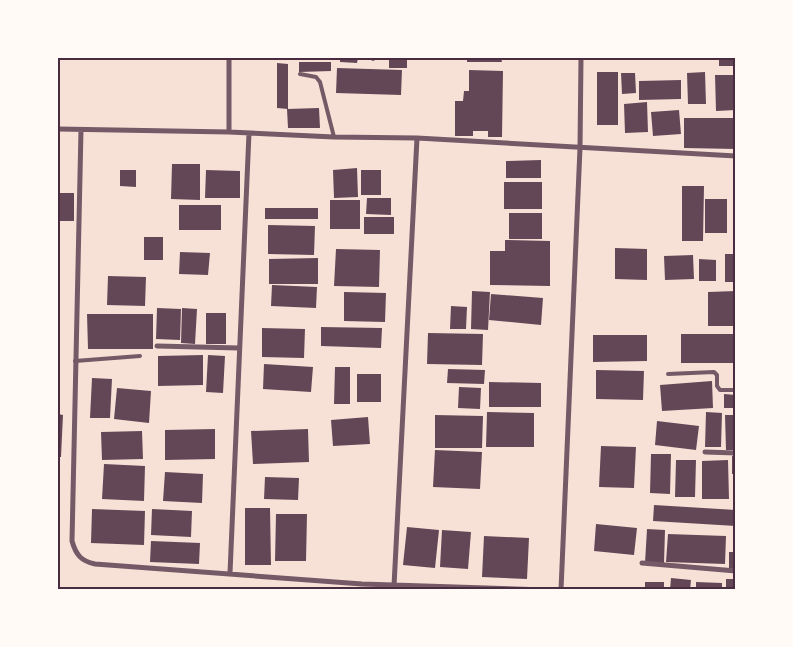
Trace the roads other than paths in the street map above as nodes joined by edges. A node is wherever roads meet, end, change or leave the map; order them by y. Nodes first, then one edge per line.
1 (229, 58) edge
2 (581, 58) edge
3 (300, 74) dead end
4 (58, 129) edge
5 (81, 130) junction
6 (229, 132) junction
7 (249, 133) junction
8 (334, 137) junction
9 (417, 138) junction
10 (580, 148) junction
11 (736, 156) edge
12 (157, 346) dead end
13 (239, 348) junction
14 (140, 356) dead end
15 (75, 361) junction
16 (668, 374) dead end
17 (736, 390) edge
18 (705, 452) dead end
19 (736, 453) edge
20 (642, 564) dead end
21 (736, 571) edge
22 (230, 573) junction
23 (394, 586) junction
24 (545, 590) edge
25 (561, 590) edge

1 - 6 street
2 - 10 street
3 - 8 lane
4 - 5 street
5 - 6 street
5 - 15 street
6 - 7 street
7 - 8 street
7 - 13 street
8 - 9 street
9 - 10 street
9 - 23 street
10 - 11 street
10 - 25 street
12 - 13 street
13 - 22 street
14 - 15 lane
15 - 22 street
16 - 17 lane
18 - 19 street
20 - 21 street
22 - 23 street
23 - 24 street

